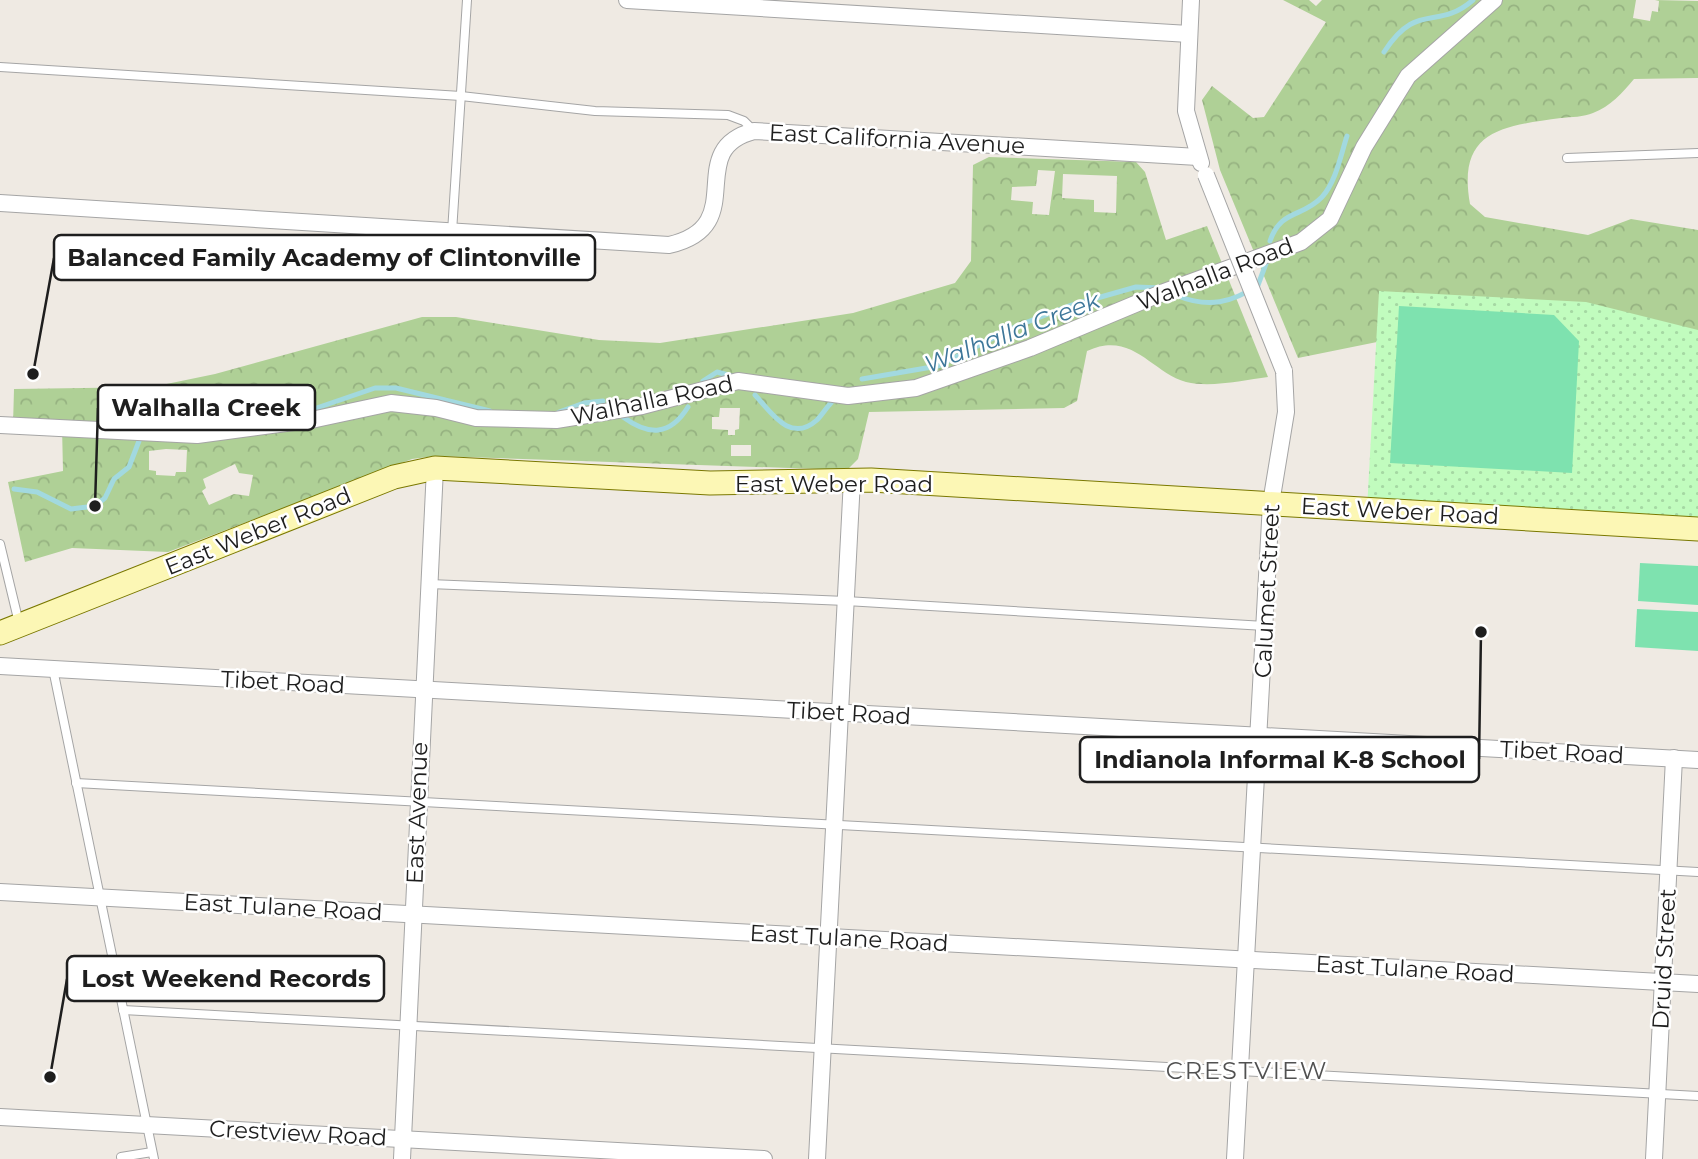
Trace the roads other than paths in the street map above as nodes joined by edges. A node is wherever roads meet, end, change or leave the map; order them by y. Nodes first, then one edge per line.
1 (467, 0) edge
2 (627, 0) edge
3 (1191, 0) edge
4 (1494, 0) edge
5 (1189, 34) junction
6 (0, 67) edge
7 (461, 96) junction
8 (754, 131) junction
9 (1698, 153) edge
10 (1198, 157) junction
11 (1567, 158) dead end
12 (0, 203) edge
13 (452, 232) junction
14 (0, 425) edge
15 (435, 468) junction
16 (852, 480) junction
17 (1271, 503) junction
18 (1698, 529) edge
19 (0, 544) edge
20 (429, 584) junction
21 (846, 601) junction
22 (1265, 626) junction
23 (10, 629) edge
24 (0, 666) edge
25 (53, 669) junction
26 (423, 689) junction
27 (841, 712) junction
28 (1259, 736) junction
29 (1674, 758) junction
30 (1698, 760) edge
31 (76, 783) junction
32 (417, 802) junction
33 (834, 825) junction
34 (1252, 848) junction
35 (1668, 871) junction
36 (1698, 873) edge
37 (0, 892) edge
38 (100, 897) junction
39 (413, 914) junction
40 (830, 937) junction
41 (1245, 960) junction
42 (1663, 982) junction
43 (1698, 984) edge
44 (122, 1010) junction
45 (408, 1026) junction
46 (824, 1049) junction
47 (1240, 1071) junction
48 (1657, 1094) junction
49 (1698, 1096) edge
50 (0, 1117) edge
51 (147, 1125) junction
52 (402, 1139) junction
53 (153, 1156) edge
54 (121, 1157) dead end
55 (402, 1159) edge
56 (764, 1159) edge
57 (817, 1159) edge
58 (1235, 1159) edge
59 (1654, 1159) edge

1 - 7 lane
2 - 5 street
3 - 5 street, Calumet Street
4 - 14 street, Walhalla Road
5 - 10 street, Calumet Street
6 - 7 lane
7 - 8 lane
7 - 13 lane
8 - 10 street, East California Avenue
8 - 13 street, East California Avenue
9 - 11 lane
10 - 17 street, Calumet Street, bridge
12 - 13 street, East California Avenue
15 - 16 street, East Weber Road
15 - 20 street, East Avenue
15 - 23 street, East Weber Road
16 - 17 street, East Weber Road
16 - 21 street
17 - 18 street, East Weber Road
17 - 22 street, Calumet Street
19 - 23 lane
20 - 21 lane
20 - 26 street, East Avenue
21 - 22 lane
21 - 27 street
22 - 28 street, Calumet Street
24 - 25 street, Tibet Road
25 - 26 street, Tibet Road
25 - 31 lane
26 - 27 street, Tibet Road
26 - 32 street, East Avenue
27 - 28 street, Tibet Road
27 - 33 street
28 - 29 street, Tibet Road
28 - 34 street, Calumet Street
29 - 30 street, Tibet Road
29 - 35 street, Druid Street
31 - 32 lane
31 - 38 lane
32 - 33 lane
32 - 39 street, East Avenue
33 - 34 lane
33 - 40 street
34 - 35 lane
34 - 41 street, Calumet Street
35 - 36 lane
35 - 42 street, Druid Street
37 - 38 street, East Tulane Road
38 - 39 street, East Tulane Road
38 - 44 lane
39 - 40 street, East Tulane Road
39 - 45 street, East Avenue
40 - 41 street, East Tulane Road
40 - 46 street
41 - 42 street, East Tulane Road
41 - 47 street, Calumet Street
42 - 43 street, East Tulane Road
42 - 48 street, Druid Street
44 - 45 lane
44 - 51 lane
45 - 46 lane
45 - 52 street, East Avenue
46 - 47 lane
46 - 57 street
47 - 48 lane
47 - 58 street, Calumet Street
48 - 49 lane
48 - 59 street, Druid Street
50 - 51 street, Crestview Road
51 - 52 street, Crestview Road
51 - 53 lane
52 - 55 street, East Avenue
52 - 56 street, Crestview Road
53 - 54 lane

